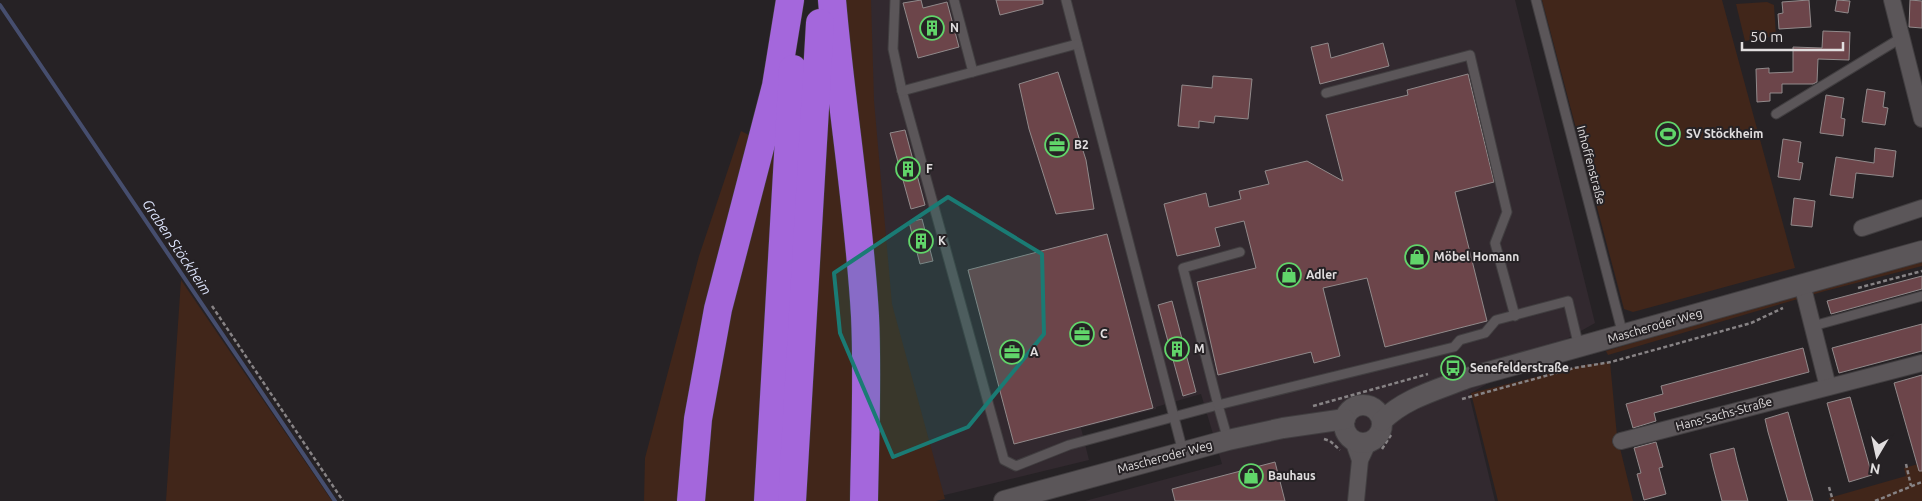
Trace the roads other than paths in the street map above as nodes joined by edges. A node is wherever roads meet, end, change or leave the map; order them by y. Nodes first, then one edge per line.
1 (790, 0) edge
2 (797, 0) edge
3 (821, 0) edge
4 (832, 0) edge
5 (895, 0) edge
6 (954, 0) edge
7 (1066, 0) edge
8 (1536, 0) edge
9 (1892, 0) edge
10 (1901, 38) junction
11 (1077, 44) junction
12 (973, 72) junction
13 (902, 91) junction
14 (1326, 93) dead end
15 (1776, 114) dead end
16 (1922, 119) edge
17 (1922, 208) edge
18 (1862, 228) dead end
19 (1922, 251) edge
20 (1240, 252) dead end
21 (1804, 293) junction
22 (1922, 296) edge
23 (1514, 316) junction
24 (1812, 326) junction
25 (1623, 336) junction
26 (1580, 348) junction
27 (1922, 362) edge
28 (1828, 387) junction
29 (1218, 405) junction
30 (1175, 417) junction
31 (1386, 419) junction
32 (1350, 435) junction
33 (1228, 440) junction
34 (1621, 441) dead end
35 (1183, 452) junction
36 (691, 501) edge
37 (768, 501) edge
38 (792, 501) edge
39 (864, 501) edge
40 (1004, 501) edge
41 (1356, 501) edge

1 - 36 highway
2 - 37 highway
3 - 38 highway
4 - 39 highway
5 - 13 lane
6 - 12 lane
7 - 11 lane
8 - 25 lane, Inhoffenstraße
9 - 10 street
10 - 15 lane
10 - 16 street
11 - 12 lane
11 - 30 lane
12 - 13 lane
13 - 30 lane
14 - 23 lane
17 - 18 street
19 - 21 street, Mascheroder Weg
20 - 29 lane
21 - 24 street
21 - 25 street, Mascheroder Weg
22 - 24 lane
23 - 26 lane
23 - 29 lane
24 - 28 street
25 - 26 street, Mascheroder Weg
26 - 31 street, Mascheroder Weg
27 - 28 street, Hans-Sachs-Straße
28 - 34 street, Hans-Sachs-Straße
29 - 30 lane
29 - 33 lane
30 - 35 lane
31 - 32 street
31 - 32 street
32 - 33 street, Mascheroder Weg
32 - 41 street
33 - 35 street, Mascheroder Weg
35 - 40 street, Mascheroder Weg

